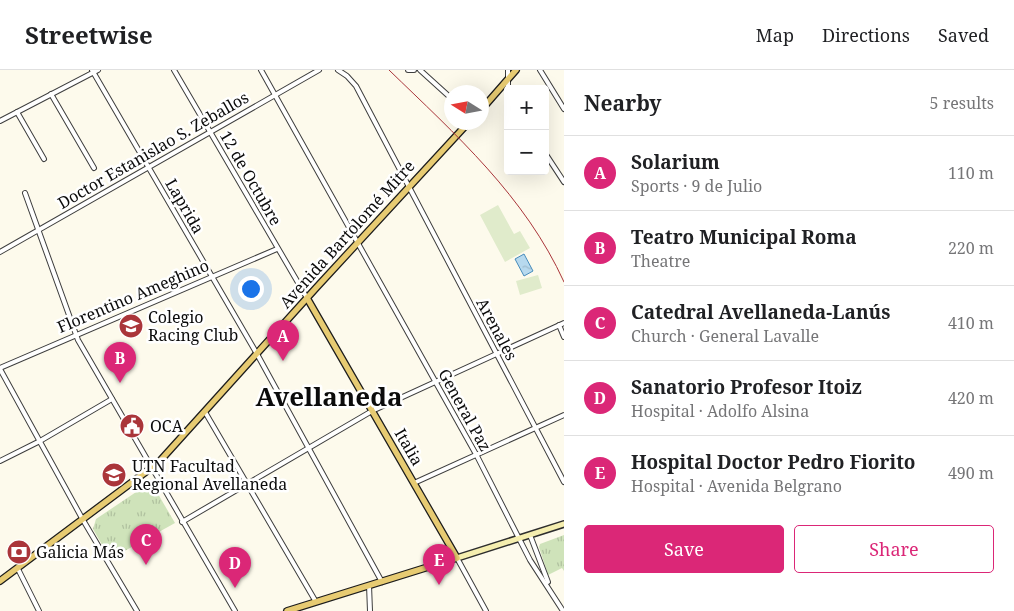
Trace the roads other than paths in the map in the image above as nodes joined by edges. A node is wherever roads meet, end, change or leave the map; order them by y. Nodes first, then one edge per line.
1 (98, 70) edge
2 (174, 70) edge
3 (261, 70) edge
4 (319, 70) edge
5 (338, 70) edge
6 (408, 70) edge
7 (414, 70) edge
8 (420, 70) edge
9 (508, 70) edge
10 (516, 70) edge
11 (540, 70) edge
12 (92, 71) edge
13 (508, 78) junction
14 (508, 85) edge
15 (444, 92) edge
16 (51, 94) junction
17 (275, 94) junction
18 (489, 101) edge
19 (564, 109) edge
20 (17, 112) junction
21 (0, 121) edge
22 (462, 130) edge
23 (210, 131) junction
24 (44, 159) dead end
25 (549, 159) edge
26 (148, 167) junction
27 (94, 168) dead end
28 (564, 182) edge
29 (408, 188) junction
30 (25, 193) dead end
31 (38, 230) junction
32 (358, 242) junction
33 (278, 249) junction
34 (0, 252) edge
35 (211, 277) junction
36 (307, 298) junction
37 (564, 323) edge
38 (559, 325) junction
39 (75, 334) junction
40 (564, 337) edge
41 (496, 353) junction
42 (257, 354) junction
43 (0, 369) edge
44 (434, 380) junction
45 (112, 399) junction
46 (372, 411) junction
47 (205, 412) junction
48 (564, 415) edge
49 (536, 428) junction
50 (40, 441) junction
51 (308, 446) junction
52 (477, 456) junction
53 (0, 461) edge
54 (152, 469) junction
55 (564, 482) edge
56 (245, 483) junction
57 (414, 483) junction
58 (82, 520) junction
59 (182, 522) junction
60 (564, 524) edge
61 (530, 535) junction
62 (520, 538) junction
63 (457, 558) junction
64 (18, 569) junction
65 (0, 581) edge
66 (382, 582) junction
67 (369, 586) junction
68 (551, 588) junction
69 (316, 602) junction
70 (39, 611) edge
71 (137, 611) edge
72 (235, 611) edge
73 (287, 611) edge
74 (370, 611) edge
75 (486, 611) edge
76 (563, 611) edge

1 - 12 street
2 - 23 street, 12 de Octubre
3 - 17 street, General Paz
4 - 17 street, Doctor Estanislao S. Zeballos
5 - 29 street, Arenales
6 - 7 street
8 - 15 street
9 - 13 street
10 - 13 main road
11 - 19 street
12 - 16 street
12 - 26 street, Laprida
13 - 14 street
13 - 18 main road
16 - 20 street
16 - 27 street
17 - 23 street, Doctor Estanislao S. Zeballos
17 - 32 street, General Paz
20 - 21 street
20 - 24 street
22 - 29 main road, Avenida Bartolomé Mitre
23 - 26 street, Doctor Estanislao S. Zeballos
23 - 33 street, 12 de Octubre
25 - 28 street
26 - 31 street, Doctor Estanislao S. Zeballos
26 - 35 street, Laprida
29 - 32 main road, Avenida Bartolomé Mitre
29 - 41 street, Arenales
30 - 31 street
31 - 34 street, Doctor Estanislao S. Zeballos
31 - 39 street
32 - 36 main road, Avenida Bartolomé Mitre
32 - 44 street, General Paz
33 - 35 street, Florentino Ameghino
33 - 36 street, 12 de Octubre
35 - 39 street, Florentino Ameghino
35 - 42 street, Laprida
36 - 42 main road, Avenida Bartolomé Mitre
36 - 46 main road, Italia
37 - 38 street
38 - 40 street
38 - 41 street
39 - 43 street, Florentino Ameghino
39 - 45 street
41 - 44 street
41 - 49 street, Arenales
42 - 47 main road, Avenida Bartolomé Mitre
42 - 51 street, Laprida
43 - 50 street
44 - 46 street
44 - 52 street, General Paz
45 - 50 street
45 - 54 street
46 - 51 street
46 - 57 main road, Italia
47 - 54 main road, Avenida Bartolomé Mitre
47 - 56 street
48 - 49 street
49 - 52 street
49 - 55 street, Arenales
50 - 53 street
50 - 58 street
51 - 56 street
51 - 66 street, Laprida
52 - 57 street
52 - 62 street, General Paz
54 - 58 main road, Avenida Bartolomé Mitre
54 - 59 street
56 - 59 street
56 - 69 street
57 - 63 main road, Italia
58 - 64 main road, Avenida Bartolomé Mitre
58 - 71 street
59 - 72 street
60 - 61 main road
61 - 62 main road
61 - 68 street, General Paz
62 - 63 main road
62 - 68 street, General Paz
63 - 66 main road
63 - 75 street, Italia
64 - 65 main road, Avenida Bartolomé Mitre
64 - 70 street
66 - 67 main road
67 - 69 main road
67 - 74 street
68 - 76 street, General Paz
69 - 73 main road

